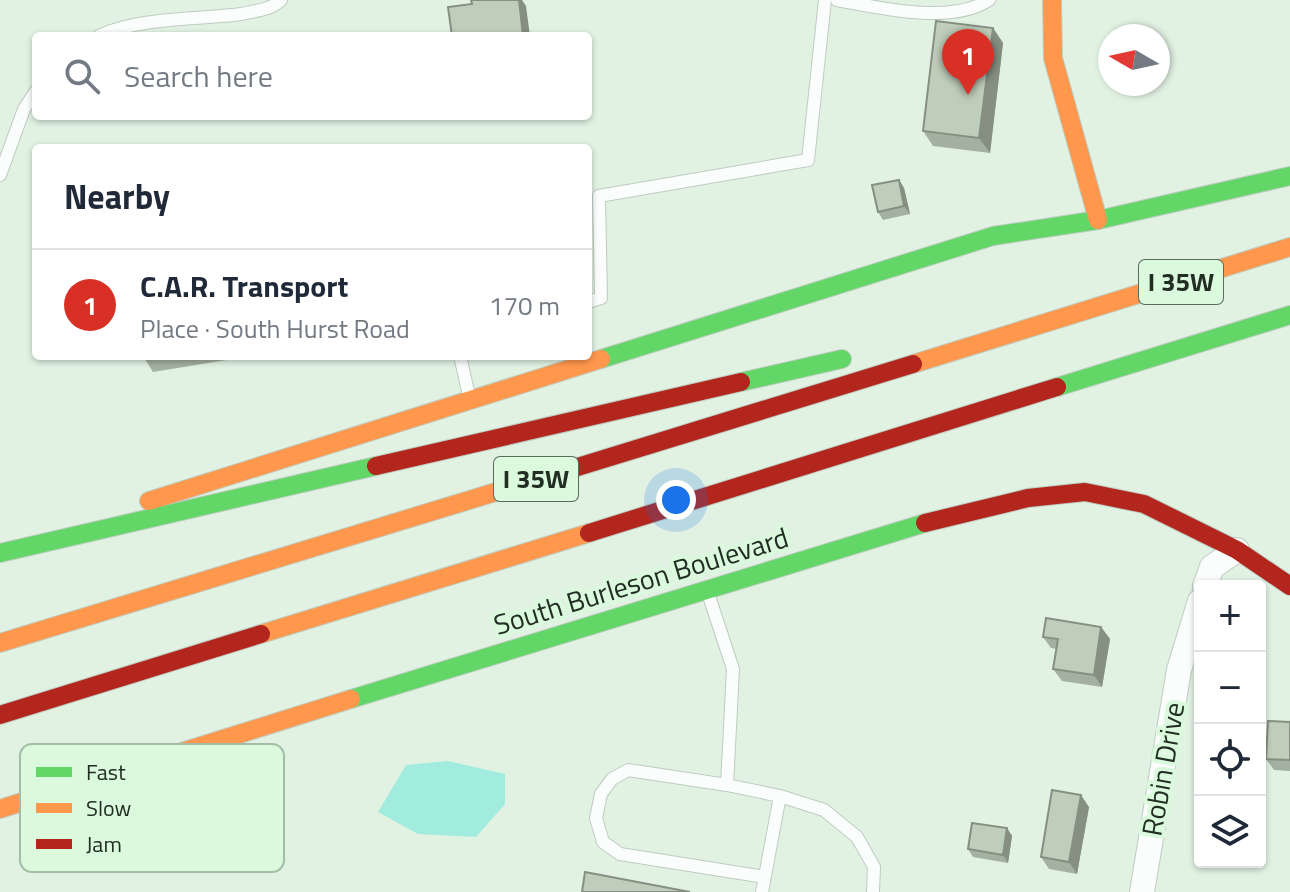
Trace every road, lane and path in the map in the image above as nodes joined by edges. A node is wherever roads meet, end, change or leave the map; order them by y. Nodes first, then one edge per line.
1 (281, 0) edge
2 (825, 0) edge
3 (837, 0) edge
4 (989, 0) edge
5 (1052, 0) edge
6 (112, 32) edge
7 (32, 97) edge
8 (0, 175) edge
9 (1290, 176) edge
10 (1098, 220) junction
11 (1290, 247) edge
12 (592, 301) edge
13 (1290, 315) edge
14 (1071, 316) junction
15 (937, 338) dead end
16 (863, 354) dead end
17 (461, 360) edge
18 (470, 400) junction
19 (0, 550) edge
20 (1237, 550) junction
21 (1207, 580) edge
22 (1290, 586) edge
23 (708, 589) junction
24 (1194, 621) edge
25 (0, 643) edge
26 (52, 699) junction
27 (0, 715) edge
28 (0, 734) edge
29 (209, 744) edge
30 (727, 785) junction
31 (780, 796) junction
32 (20, 803) edge
33 (0, 809) edge
34 (765, 877) junction
35 (762, 892) edge
36 (873, 892) edge
37 (1142, 892) edge

1 - 6 lane
2 - 12 lane
3 - 4 lane
5 - 10 main road
7 - 8 lane
9 - 10 main road
10 - 18 main road
11 - 14 main road, I 35W
13 - 26 main road, I 35W
14 - 15 main road
14 - 25 main road, I 35W
16 - 19 main road
17 - 18 lane
18 - 19 main road
20 - 21 street
20 - 22 main road, South Burleson Boulevard
20 - 23 main road, South Burleson Boulevard
23 - 29 main road, South Burleson Boulevard
23 - 30 lane
24 - 37 street, Robin Drive
26 - 27 main road, I 35W
26 - 28 main road
30 - 31 lane
30 - 34 lane
31 - 34 lane
31 - 36 lane
32 - 33 main road, South Burleson Boulevard
34 - 35 lane

